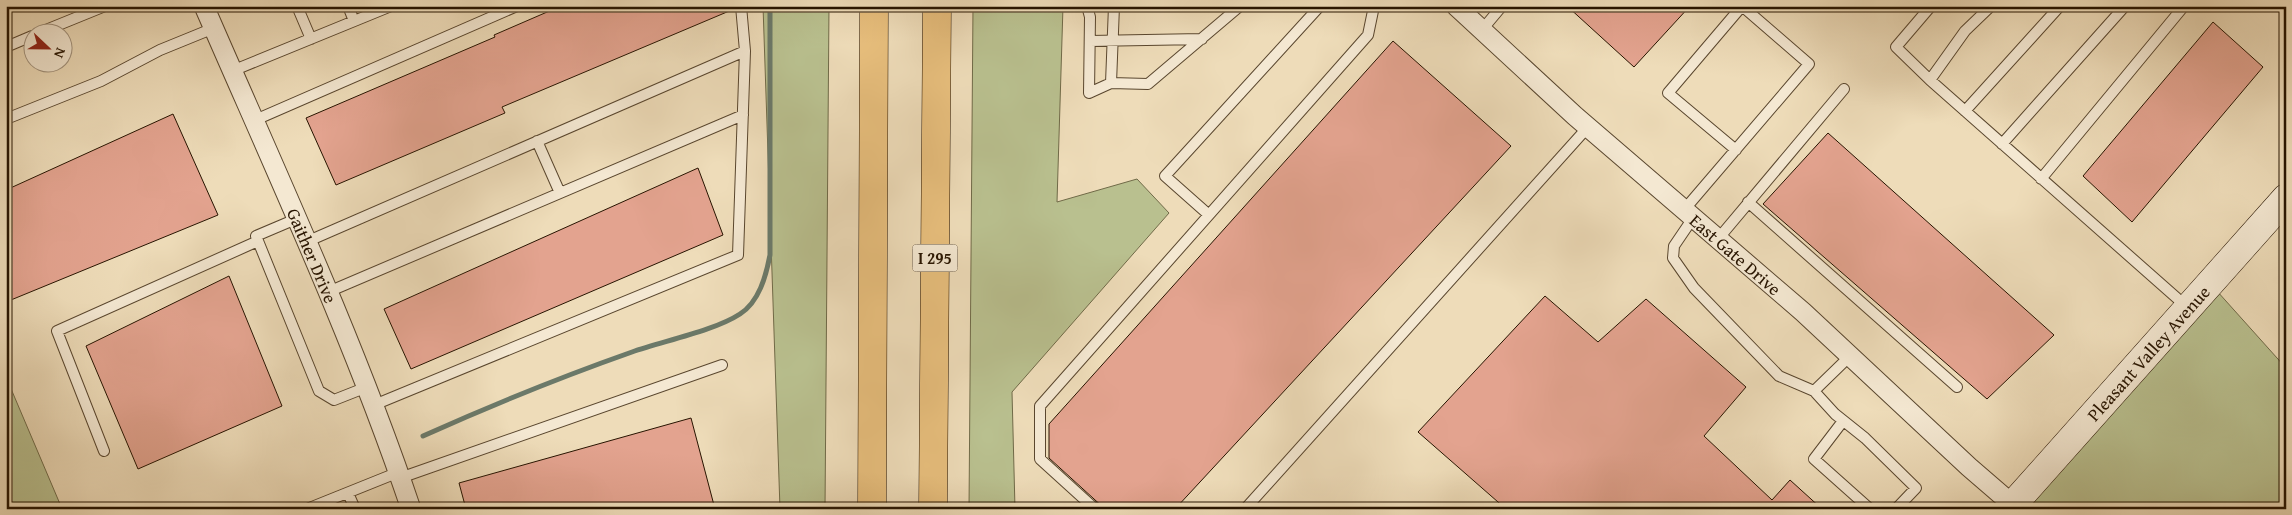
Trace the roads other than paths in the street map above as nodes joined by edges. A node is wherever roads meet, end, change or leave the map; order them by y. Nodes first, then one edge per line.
1 (105, 6) edge
2 (204, 6) edge
3 (297, 6) edge
4 (348, 6) edge
5 (392, 6) edge
6 (517, 6) edge
7 (741, 6) edge
8 (874, 6) edge
9 (937, 6) edge
10 (1087, 6) edge
11 (1114, 6) edge
12 (1240, 6) edge
13 (1320, 6) edge
14 (1374, 6) edge
15 (1456, 6) edge
16 (1502, 6) edge
17 (1742, 6) edge
18 (1931, 6) edge
19 (1991, 6) edge
20 (2060, 6) edge
21 (2125, 6) edge
22 (2184, 6) edge
23 (354, 21) junction
24 (65, 22) edge
25 (214, 28) junction
26 (1481, 31) junction
27 (311, 39) junction
28 (1202, 39) junction
29 (22, 40) edge
30 (1113, 40) junction
31 (1090, 41) junction
32 (6, 46) edge
33 (745, 51) junction
34 (232, 71) junction
35 (1930, 80) junction
36 (1111, 83) junction
37 (1844, 89) dead end
38 (1965, 111) junction
39 (743, 114) junction
40 (6, 119) edge
41 (254, 121) junction
42 (1588, 127) junction
43 (537, 142) junction
44 (2002, 144) junction
45 (1736, 150) junction
46 (2041, 179) junction
47 (560, 193) junction
48 (2286, 198) edge
49 (1748, 202) junction
50 (1689, 214) junction
51 (1209, 215) junction
52 (296, 219) junction
53 (1718, 239) junction
54 (258, 241) junction
55 (306, 242) junction
56 (328, 292) junction
57 (2189, 308) junction
58 (1850, 356) junction
59 (722, 365) dead end
60 (367, 387) junction
61 (1957, 388) dead end
62 (1814, 391) junction
63 (374, 404) junction
64 (1843, 421) junction
65 (104, 451) dead end
66 (400, 475) junction
67 (348, 492) junction
68 (2011, 507) edge
69 (307, 509) edge
70 (354, 509) edge
71 (411, 509) edge
72 (872, 509) edge
73 (934, 509) edge
74 (1095, 509) edge
75 (1245, 509) edge
76 (1870, 509) edge
77 (1896, 509) edge

1 - 24 lane
2 - 25 street, Gaither Drive
3 - 27 lane
4 - 23 lane
5 - 23 lane
6 - 41 lane
7 - 33 lane
8 - 72 highway
9 - 73 highway, I 295
10 - 31 lane
11 - 30 lane
12 - 28 lane
13 - 51 lane
14 - 51 lane
15 - 26 street, East Gate Drive
16 - 26 lane
17 - 45 lane
17 - 45 lane
18 - 35 lane
19 - 35 lane
20 - 38 lane
21 - 44 lane
22 - 46 lane
23 - 27 lane
25 - 34 street, Gaither Drive
25 - 40 lane
26 - 42 street, East Gate Drive
27 - 34 lane
28 - 30 lane
28 - 36 lane
29 - 32 lane
30 - 31 lane
30 - 36 lane
31 - 36 lane
33 - 39 lane
33 - 43 lane
34 - 41 street, Gaither Drive
35 - 38 lane
37 - 49 lane
38 - 44 lane
39 - 47 lane
39 - 63 lane
41 - 52 street, Gaither Drive
42 - 50 street, East Gate Drive
42 - 75 lane
43 - 47 lane
43 - 55 lane
44 - 46 lane
45 - 50 lane
46 - 57 lane
47 - 56 lane
48 - 57 street, Pleasant Valley Avenue
49 - 53 lane
49 - 61 lane
50 - 53 street, East Gate Drive
50 - 62 lane
51 - 74 lane
52 - 54 lane
52 - 55 street, Gaither Drive
53 - 58 street, East Gate Drive
54 - 60 lane
54 - 65 lane
55 - 56 street, Gaither Drive
56 - 60 street, Gaither Drive
57 - 68 street, Pleasant Valley Avenue
58 - 62 lane
58 - 68 street, East Gate Drive
59 - 66 lane
60 - 63 street, Gaither Drive
62 - 64 lane
63 - 66 street, Gaither Drive
64 - 76 lane
64 - 77 lane
66 - 67 lane
66 - 71 street, Gaither Drive
67 - 69 lane
67 - 70 lane

